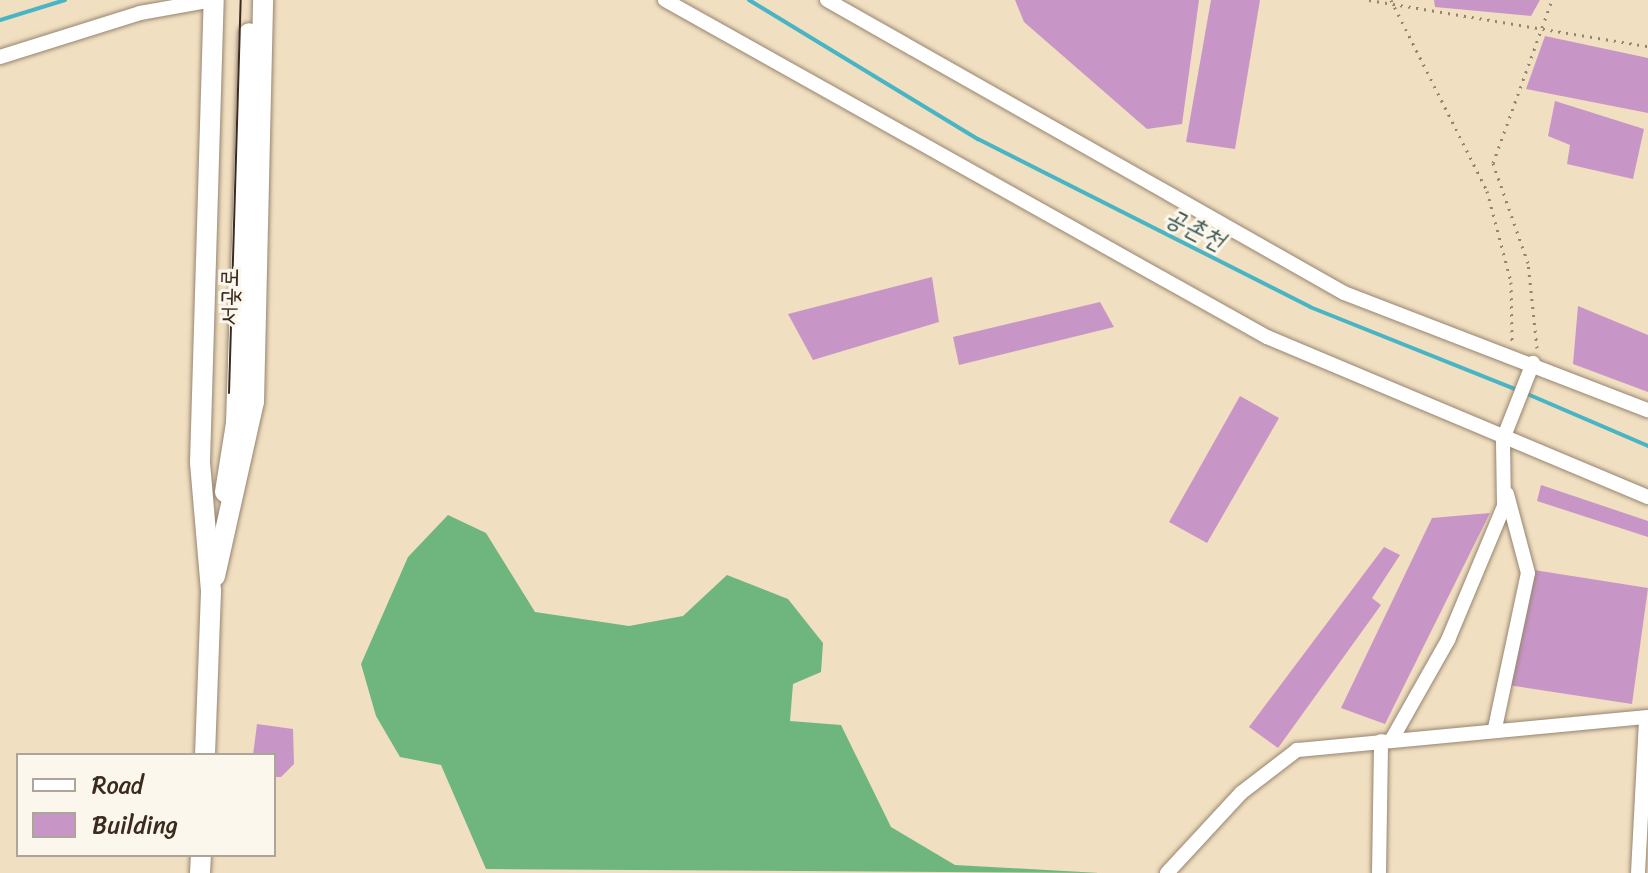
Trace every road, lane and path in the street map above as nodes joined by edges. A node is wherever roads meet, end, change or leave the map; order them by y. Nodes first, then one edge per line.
1 (214, 0) edge
2 (250, 0) edge
3 (263, 0) edge
4 (665, 0) edge
5 (827, 0) edge
6 (1369, 0) edge
7 (1391, 0) edge
8 (1552, 0) edge
9 (1395, 8) junction
10 (1543, 31) junction
11 (1648, 46) edge
12 (0, 57) edge
13 (1512, 354) junction
14 (1531, 368) junction
15 (1648, 410) edge
16 (1504, 435) junction
17 (1503, 482) junction
18 (1648, 497) edge
19 (209, 570) junction
20 (211, 591) junction
21 (1647, 718) edge
22 (1495, 728) junction
23 (1386, 740) junction
24 (205, 753) edge
25 (1167, 873) edge
26 (1379, 873) edge
27 (1638, 873) edge

1 - 12 street
1 - 19 main road, 서곶로
2 - 19 main road, 서곶로
3 - 20 main road, 서곶로
4 - 16 street
5 - 13 street
6 - 9 path
7 - 9 path
8 - 10 path
9 - 10 path
9 - 13 path
10 - 11 path
10 - 14 path
13 - 14 street
14 - 15 street
14 - 16 street
16 - 17 street
16 - 18 street
17 - 22 street
17 - 23 street
19 - 20 main road, 서곶로
20 - 24 main road, 서곶로
21 - 22 street
21 - 27 street
22 - 23 street
23 - 25 street
23 - 26 street

